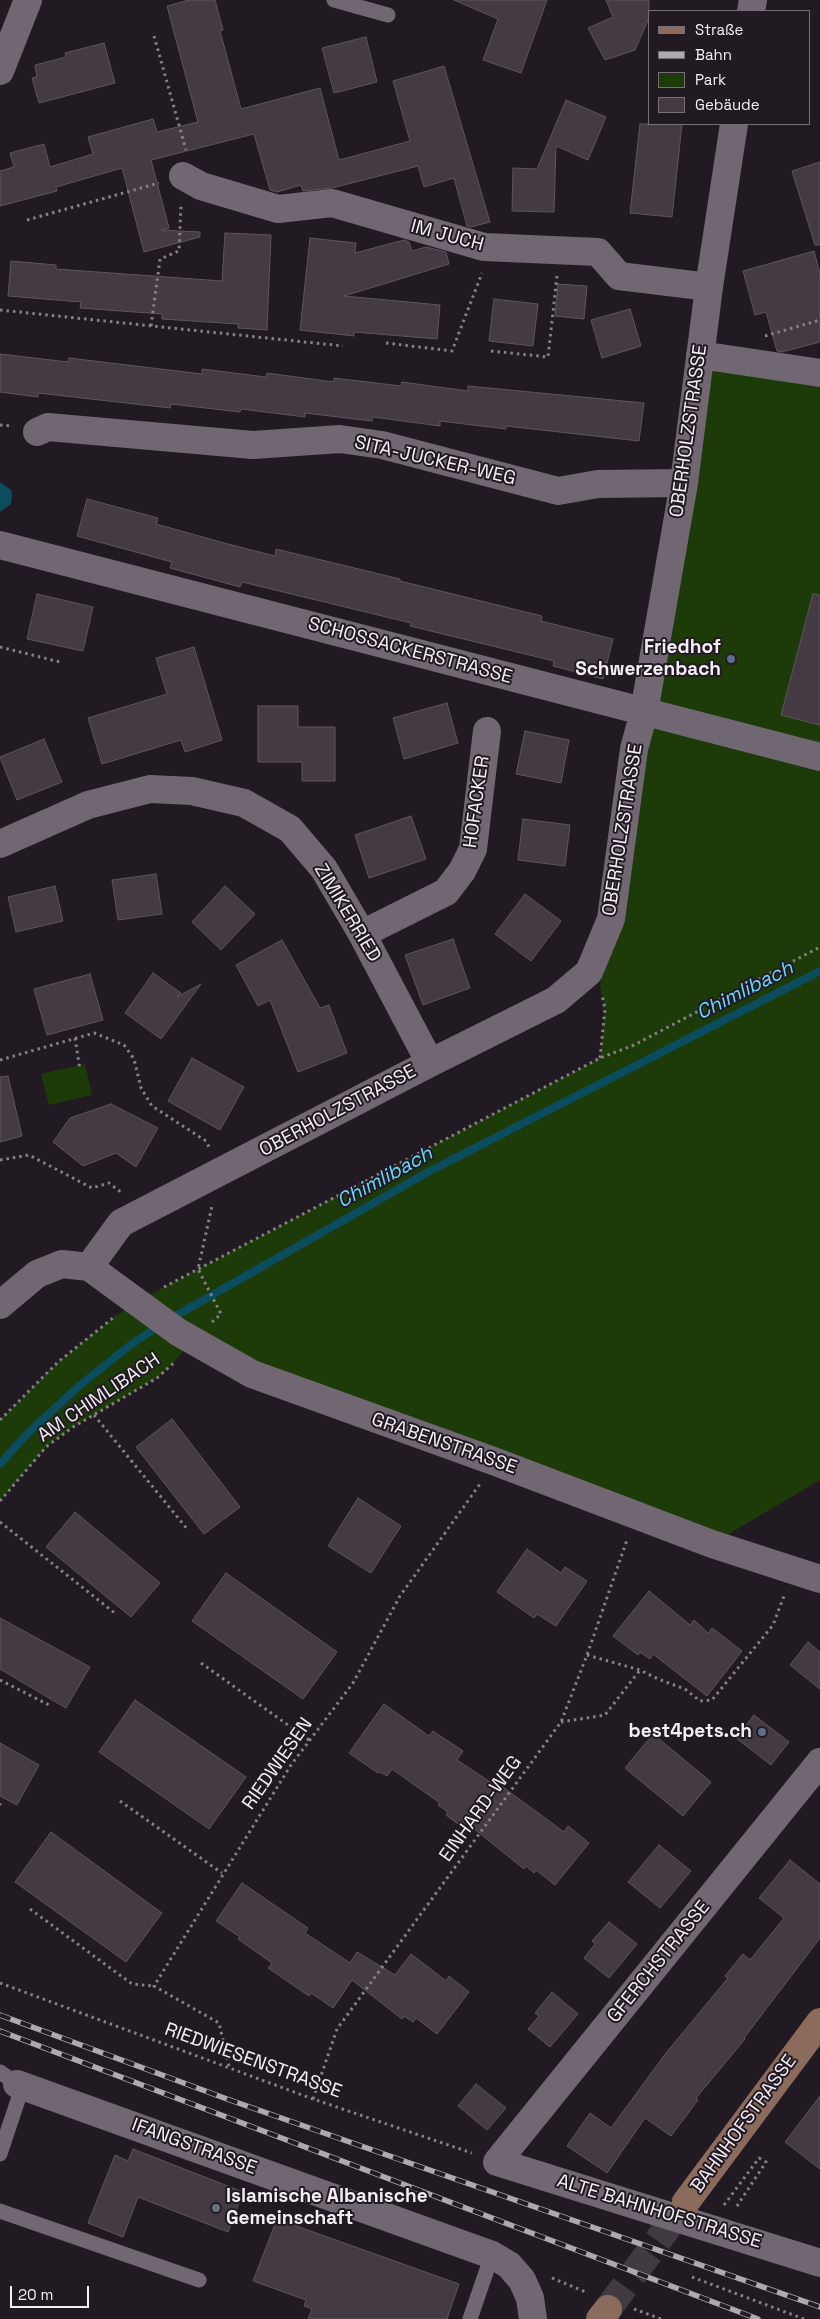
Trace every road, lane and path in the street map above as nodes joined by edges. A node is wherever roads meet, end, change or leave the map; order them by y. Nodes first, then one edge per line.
1 (28, 0) edge
2 (334, 0) edge
3 (388, 15) dead end
4 (154, 36) dead end
5 (0, 71) edge
6 (734, 125) edge
7 (183, 176) junction
8 (27, 220) dead end
9 (492, 248) junction
10 (560, 250) junction
11 (709, 287) junction
12 (0, 310) edge
13 (151, 326) junction
14 (386, 343) dead end
15 (342, 346) dead end
16 (491, 351) dead end
17 (700, 355) junction
18 (820, 373) edge
19 (37, 432) dead end
20 (684, 483) junction
21 (0, 545) edge
22 (0, 647) edge
23 (60, 662) dead end
24 (644, 712) junction
25 (487, 732) dead end
26 (820, 757) edge
27 (0, 844) edge
28 (362, 934) junction
29 (820, 947) edge
30 (589, 972) junction
31 (75, 1038) junction
32 (600, 1058) junction
33 (0, 1060) edge
34 (430, 1063) junction
35 (80, 1070) dead end
36 (0, 1160) edge
37 (219, 1174) junction
38 (144, 1210) junction
39 (89, 1267) junction
40 (198, 1269) junction
41 (5, 1293) edge
42 (138, 1301) junction
43 (221, 1314) dead end
44 (185, 1336) junction
45 (94, 1415) junction
46 (0, 1420) edge
47 (496, 1462) junction
48 (0, 1500) edge
49 (635, 1516) junction
50 (0, 1522) edge
51 (188, 1530) dead end
52 (794, 1569) junction
53 (820, 1579) edge
54 (116, 1614) dead end
55 (587, 1655) junction
56 (201, 1663) dead end
57 (640, 1670) junction
58 (0, 1680) edge
59 (51, 1706) dead end
60 (561, 1722) junction
61 (309, 1740) junction
62 (820, 1762) edge
63 (120, 1801) dead end
64 (222, 1873) junction
65 (30, 1909) dead end
66 (0, 1983) edge
67 (154, 1986) junction
68 (820, 2022) edge
69 (229, 2066) junction
70 (13, 2081) edge
71 (313, 2099) junction
72 (0, 2154) edge
73 (497, 2162) junction
74 (686, 2202) tunnel mouth
75 (0, 2211) edge
76 (720, 2221) junction
77 (492, 2255) junction
78 (820, 2264) edge
79 (692, 2277) dead end
80 (199, 2280) dead end
81 (648, 2314) dead end
82 (470, 2319) edge
83 (533, 2319) edge
84 (645, 2319) edge
85 (804, 2319) edge

1 - 5 street
2 - 3 lane
4 - 7 path
6 - 11 street, OBERHOLZSTRASSE
7 - 8 path
7 - 9 street, IM JUCH
7 - 13 path
9 - 10 street, IM JUCH
9 - 14 path
10 - 11 street, IM JUCH
10 - 16 path
11 - 17 street, OBERHOLZSTRASSE
12 - 13 path
13 - 15 path
17 - 18 street
17 - 20 street, OBERHOLZSTRASSE
19 - 20 street, SITA-JUCKER-WEG
20 - 24 street, OBERHOLZSTRASSE
21 - 24 street, SCHOSSACKERSTRASSE
22 - 23 path
24 - 26 street, SCHOSSACKERSTRASSE
24 - 30 street, OBERHOLZSTRASSE
25 - 28 street, HOFACKER
27 - 28 street, ZIMIKERRIED
28 - 34 street, ZIMIKERRIED
29 - 32 path
30 - 32 path
30 - 34 street, OBERHOLZSTRASSE
31 - 33 path
31 - 35 path
31 - 37 path
32 - 40 path
34 - 37 street, OBERHOLZSTRASSE
36 - 38 path
37 - 38 street, OBERHOLZSTRASSE
37 - 40 path
38 - 39 street, OBERHOLZSTRASSE
39 - 41 street
39 - 42 street, GRABENSTRASSE
40 - 42 path
40 - 43 path
42 - 44 street, GRABENSTRASSE
42 - 46 path
44 - 45 path, AM CHIMLIBACH
44 - 47 street, GRABENSTRASSE
45 - 48 path, AM CHIMLIBACH
45 - 51 path
47 - 49 street, GRABENSTRASSE
47 - 61 path, RIEDWIESEN
49 - 52 street, GRABENSTRASSE
49 - 55 path, EINHARD-WEG
50 - 54 path
52 - 53 street, GRABENSTRASSE
52 - 57 path
55 - 57 path
55 - 60 path, EINHARD-WEG
56 - 61 path
57 - 60 path
58 - 59 path
60 - 71 path, EINHARD-WEG
61 - 64 path, RIEDWIESEN
62 - 73 street, GFERCHSTRASSE
63 - 64 path
64 - 67 path, RIEDWIESEN
65 - 67 path
66 - 69 path, RIEDWIESENSTRASSE
67 - 69 path
68 - 74 main road, BAHNHOFSTRASSE
69 - 71 path, RIEDWIESENSTRASSE
70 - 72 lane
70 - 77 street, IFANGSTRASSE
71 - 73 path, RIEDWIESENSTRASSE
73 - 76 street, ALTE BAHNHOFSTRASSE
75 - 80 lane
76 - 76 path
76 - 78 street, ALTE BAHNHOFSTRASSE
77 - 82 lane
77 - 83 street, IFANGSTRASSE
79 - 85 path
81 - 84 path

